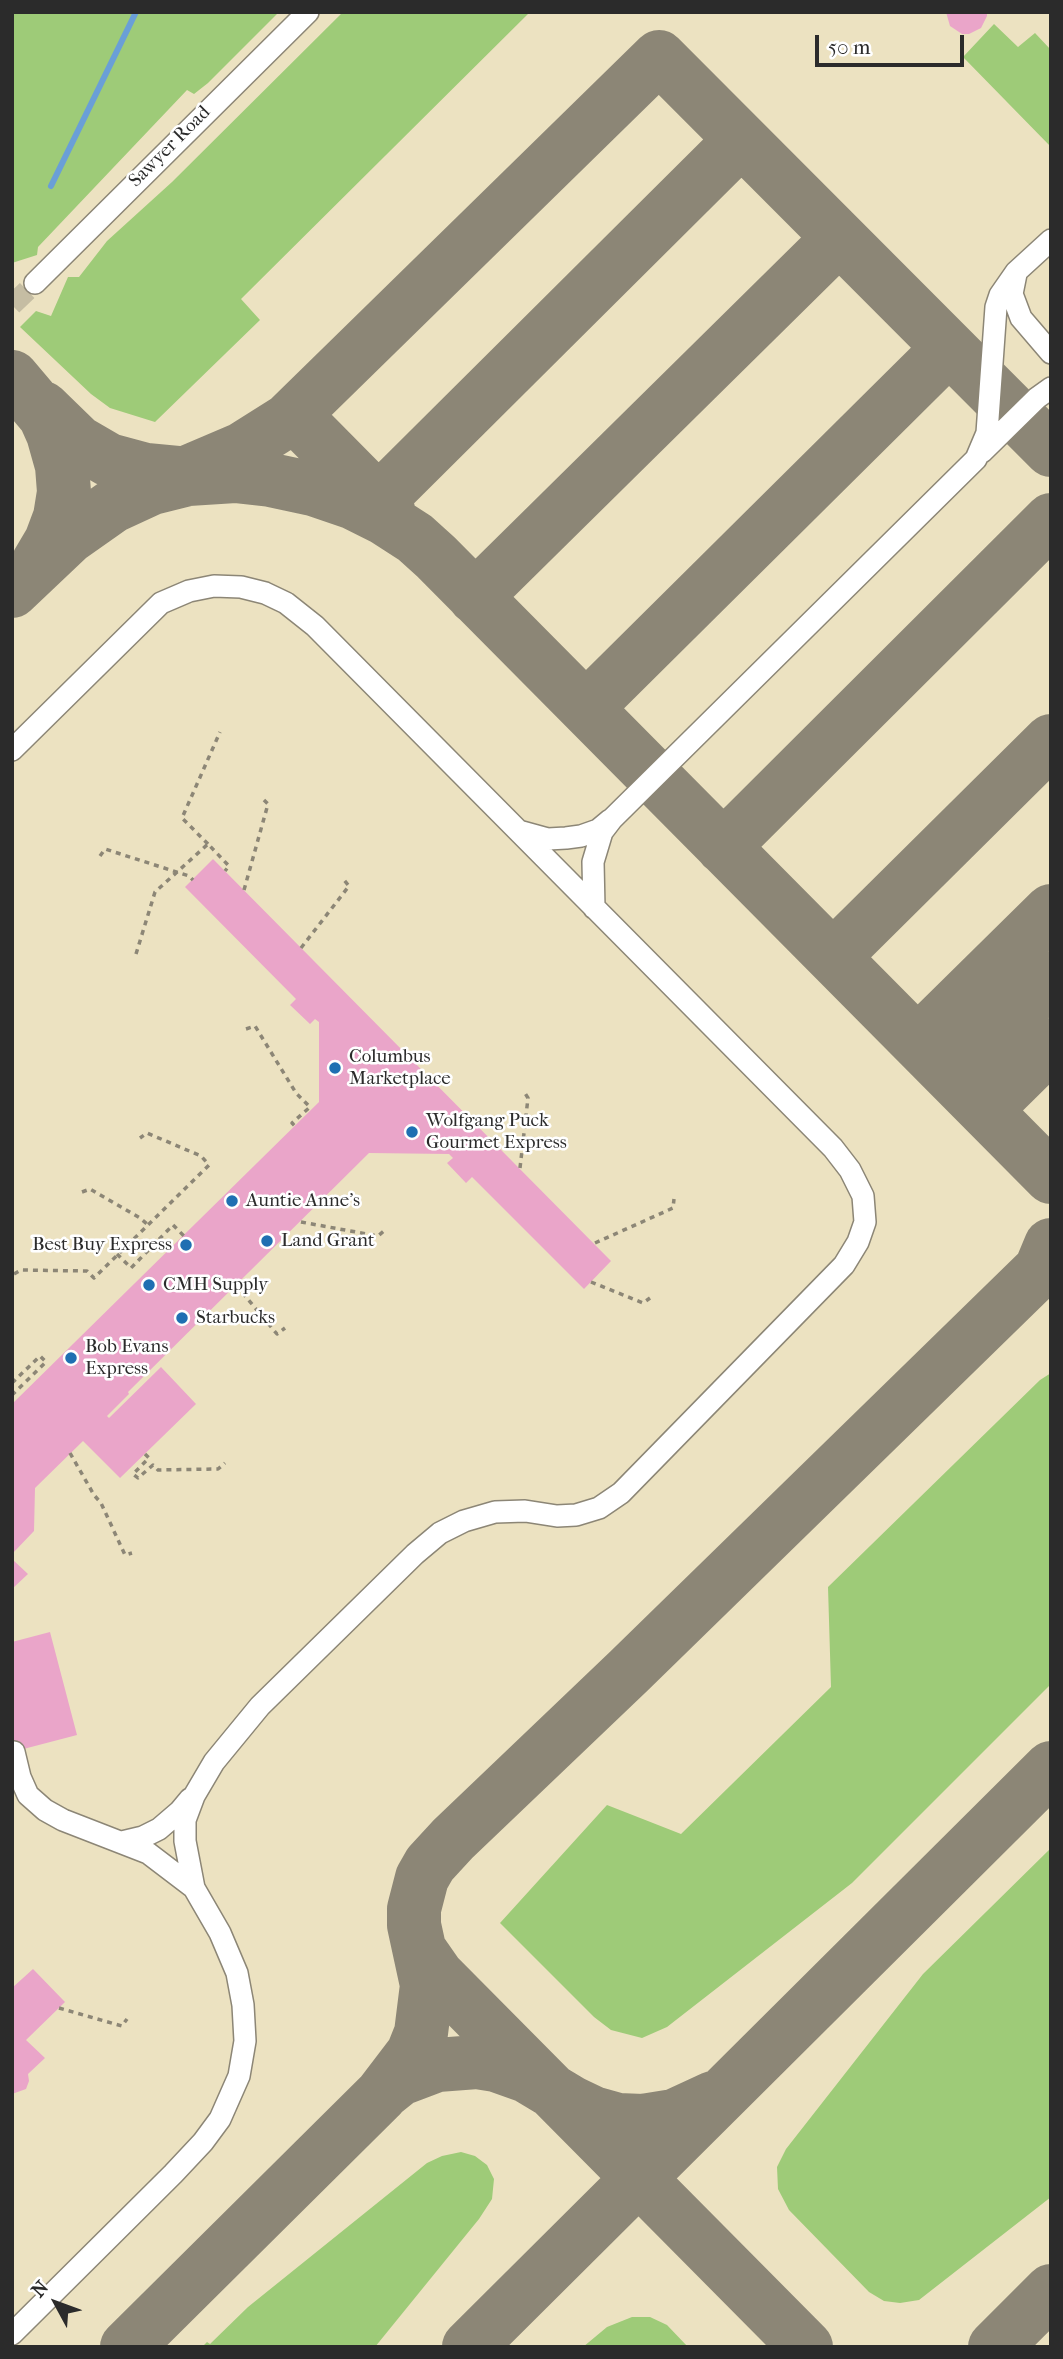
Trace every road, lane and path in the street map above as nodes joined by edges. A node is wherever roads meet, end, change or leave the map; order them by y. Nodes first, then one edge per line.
1 (307, 12) edge
2 (1051, 240) edge
3 (1016, 272) junction
4 (34, 283) tunnel mouth
5 (1051, 353) edge
6 (1051, 388) edge
7 (976, 459) junction
8 (220, 732) dead end
9 (12, 750) edge
10 (262, 798) dead end
11 (612, 819) junction
12 (517, 831) junction
13 (208, 844) junction
14 (100, 856) dead end
15 (225, 871) dead end
16 (193, 880) dead end
17 (344, 880) dead end
18 (243, 890) dead end
19 (594, 908) junction
20 (301, 948) dead end
21 (136, 954) dead end
22 (246, 1029) dead end
23 (523, 1090) dead end
24 (295, 1126) dead end
25 (140, 1138) dead end
26 (520, 1168) dead end
27 (82, 1192) dead end
28 (674, 1199) dead end
29 (300, 1222) dead end
30 (147, 1224) junction
31 (385, 1230) dead end
32 (184, 1236) dead end
33 (595, 1244) dead end
34 (117, 1254) junction
35 (14, 1274) edge
36 (590, 1282) dead end
37 (236, 1285) dead end
38 (650, 1298) dead end
39 (285, 1328) dead end
40 (12, 1383) edge
41 (12, 1395) edge
42 (16, 1400) dead end
43 (70, 1453) dead end
44 (145, 1454) dead end
45 (225, 1464) dead end
46 (132, 1553) dead end
47 (13, 1752) edge
48 (200, 1787) junction
49 (122, 1842) junction
50 (194, 1888) junction
51 (59, 2008) dead end
52 (127, 2019) dead end
53 (12, 2333) edge

1 - 4 street, Sawyer Road
2 - 3 street
3 - 5 street
3 - 7 street
6 - 7 street
7 - 11 street
8 - 13 path
9 - 12 street
10 - 18 path
11 - 12 street
11 - 19 street
12 - 19 street
13 - 15 path
13 - 21 path
14 - 16 path, bridge
17 - 20 path
19 - 48 street
22 - 24 path
23 - 26 path
25 - 30 path
27 - 30 path
28 - 33 path
29 - 31 path
30 - 34 path
32 - 34 path
34 - 35 path
36 - 38 path
37 - 39 path
40 - 41 path
41 - 42 path
43 - 46 path
44 - 45 path
47 - 49 street
48 - 49 street
48 - 50 street
49 - 50 street
50 - 53 street
51 - 52 path

